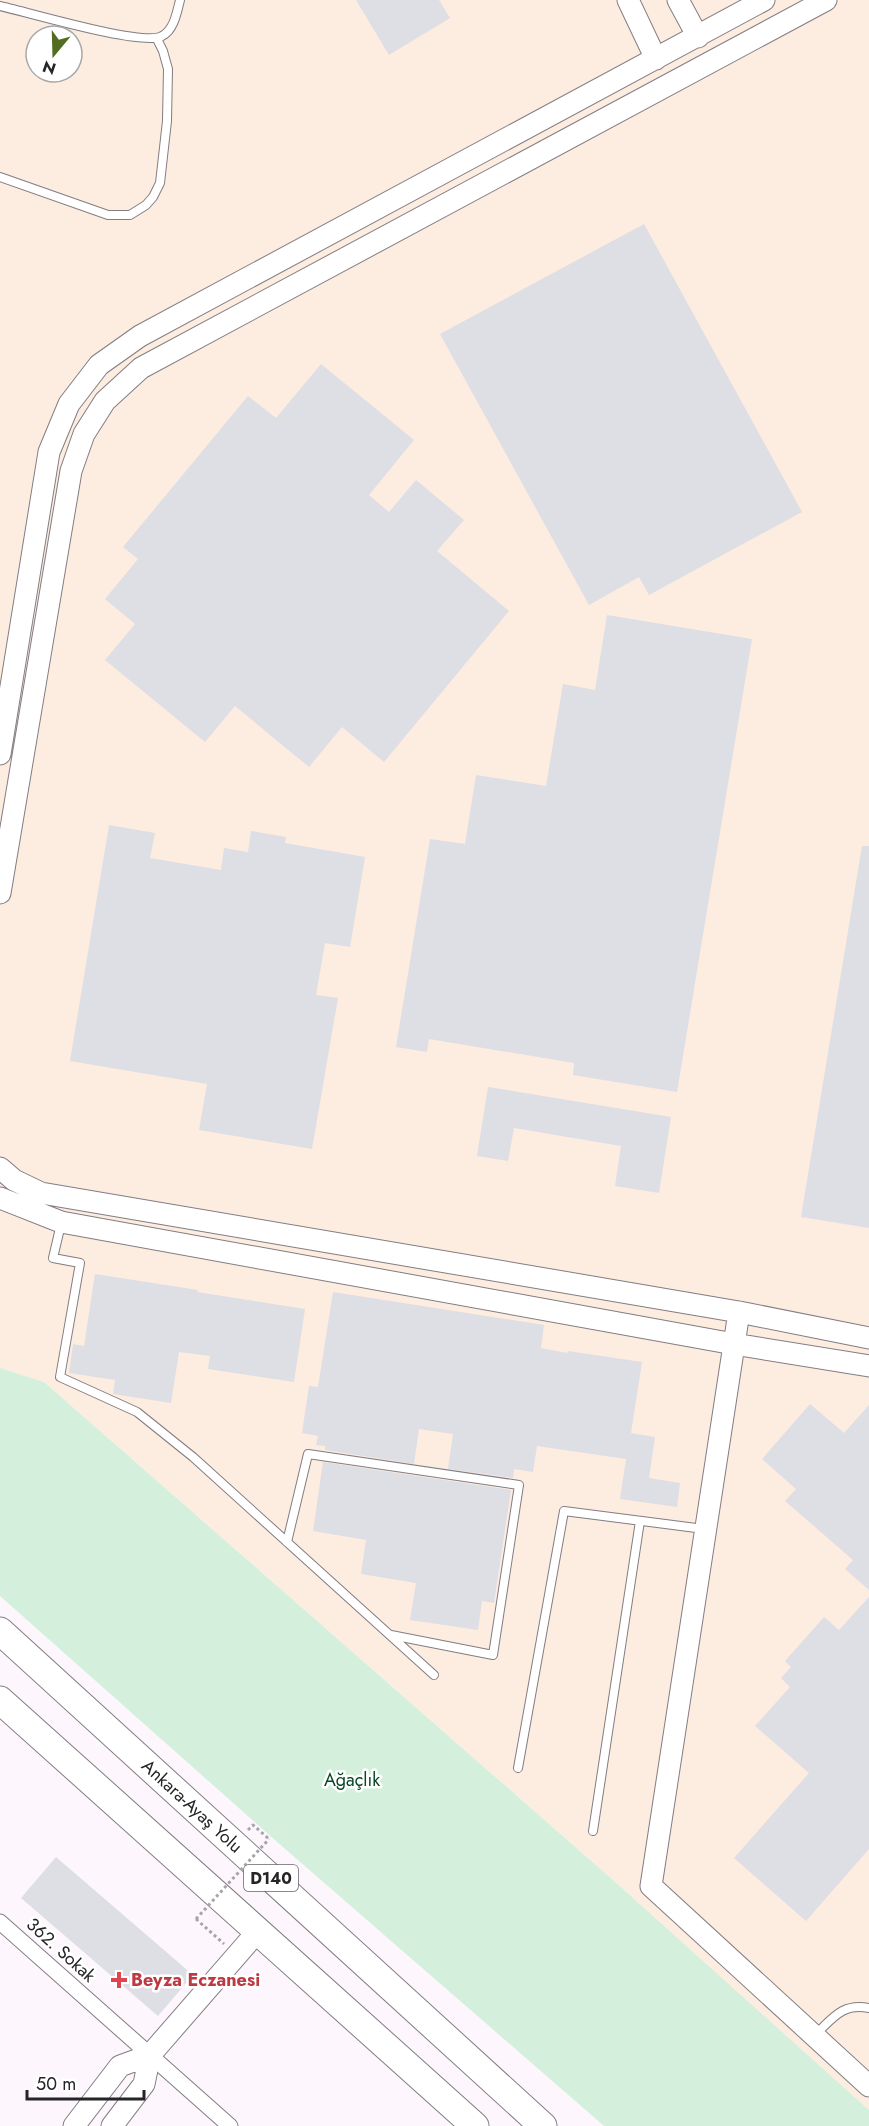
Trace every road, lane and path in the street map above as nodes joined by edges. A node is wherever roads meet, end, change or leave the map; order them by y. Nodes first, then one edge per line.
1 (180, 0) edge
2 (628, 0) edge
3 (678, 0) edge
4 (764, 0) edge
5 (826, 0) edge
6 (0, 6) edge
7 (698, 37) junction
8 (157, 39) junction
9 (656, 59) junction
10 (0, 177) edge
11 (0, 754) edge
12 (0, 892) edge
13 (0, 1168) edge
14 (10, 1191) edge
15 (61, 1222) junction
16 (739, 1312) junction
17 (869, 1338) edge
18 (734, 1344) junction
19 (869, 1366) edge
20 (640, 1521) junction
21 (705, 1529) junction
22 (287, 1542) junction
23 (0, 1631) edge
24 (389, 1635) junction
25 (434, 1675) dead end
26 (0, 1700) edge
27 (518, 1768) dead end
28 (253, 1825) dead end
29 (593, 1831) dead end
30 (0, 1922) edge
31 (258, 1931) junction
32 (221, 1941) dead end
33 (869, 2008) edge
34 (814, 2036) junction
35 (150, 2055) junction
36 (869, 2086) edge
37 (74, 2126) edge
38 (112, 2126) edge
39 (230, 2126) edge
40 (475, 2126) edge
41 (543, 2126) edge

1 - 8 lane
2 - 9 street
3 - 7 street
4 - 7 street
5 - 12 street
6 - 8 lane
7 - 9 street
8 - 10 lane
9 - 11 street
13 - 14 street
14 - 15 street
14 - 16 street
15 - 18 street
15 - 22 lane
16 - 17 street
16 - 18 street
18 - 19 street
18 - 21 street
20 - 21 lane
20 - 27 lane
20 - 29 lane
21 - 34 street
22 - 24 lane
22 - 24 lane
23 - 41 highway, Ankara-Ayaş Yolu / D140
24 - 25 lane
26 - 31 highway, D140
28 - 32 path, bridge
30 - 35 street, 362. Sokak
31 - 35 street
31 - 40 highway, D140
33 - 34 lane
34 - 36 street
35 - 37 street
35 - 38 street
35 - 39 street, 362. Sokak

